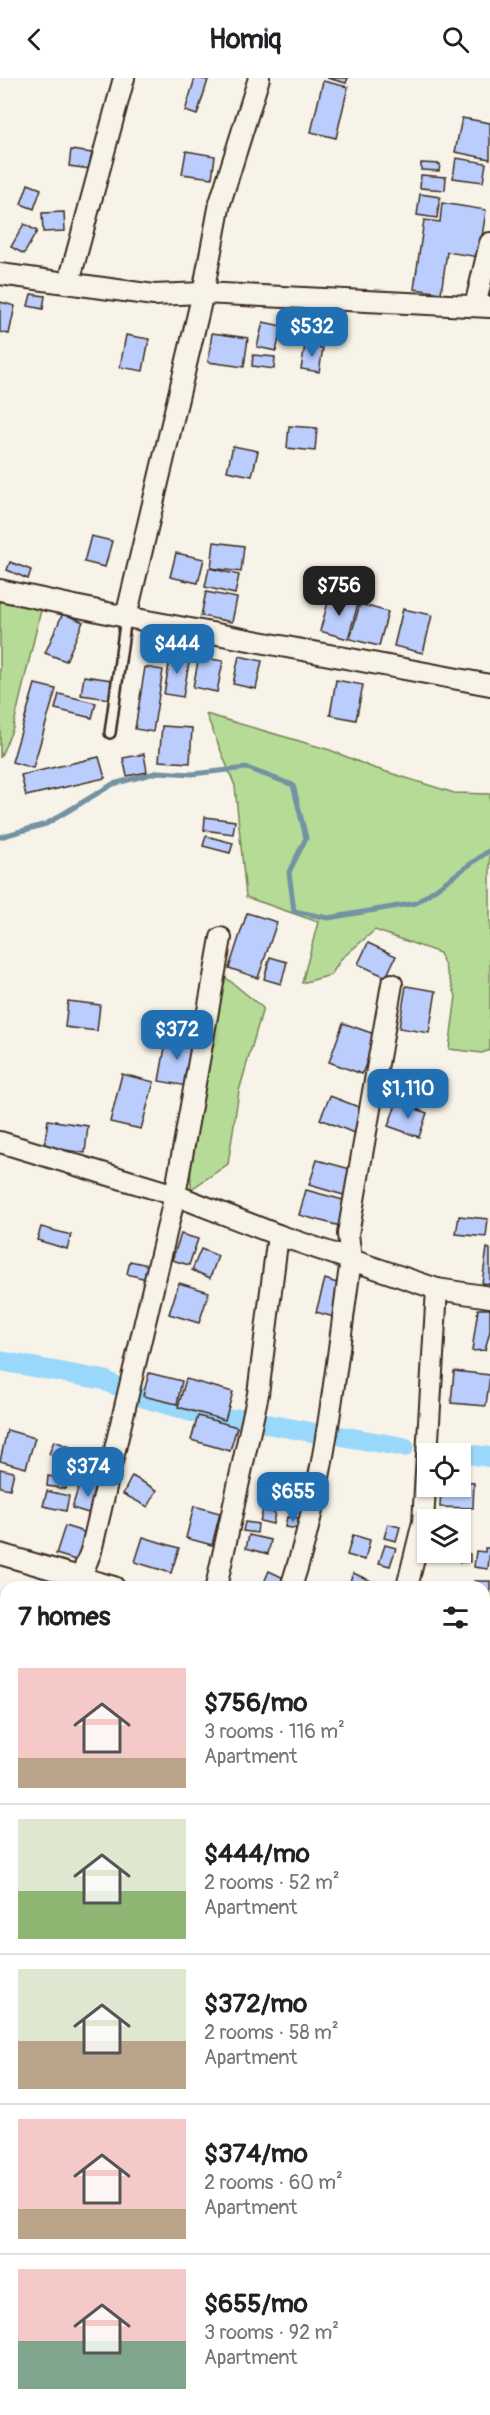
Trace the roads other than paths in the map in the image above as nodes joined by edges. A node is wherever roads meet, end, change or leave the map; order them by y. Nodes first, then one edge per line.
1 (124, 78) edge
2 (259, 78) edge
3 (490, 243) edge
4 (0, 274) edge
5 (69, 282) junction
6 (203, 293) junction
7 (483, 306) edge
8 (0, 590) edge
9 (126, 617) junction
10 (490, 685) edge
11 (110, 733) dead end
12 (221, 938) dead end
13 (392, 984) dead end
14 (0, 1142) edge
15 (175, 1195) junction
16 (278, 1234) junction
17 (351, 1260) junction
18 (437, 1289) junction
19 (490, 1296) edge
20 (0, 1554) edge
21 (74, 1581) edge
22 (77, 1581) edge
23 (217, 1581) edge
24 (293, 1581) edge
25 (409, 1581) edge

1 - 5 street
2 - 6 street
3 - 7 street
4 - 5 street
5 - 6 street
6 - 7 street
6 - 9 street
8 - 9 street
9 - 10 street
9 - 11 lane
12 - 15 street
13 - 17 street
14 - 15 street
15 - 16 street
15 - 22 street
16 - 17 street
16 - 23 street
17 - 18 street
17 - 24 street
18 - 19 street
18 - 25 street
20 - 21 street

